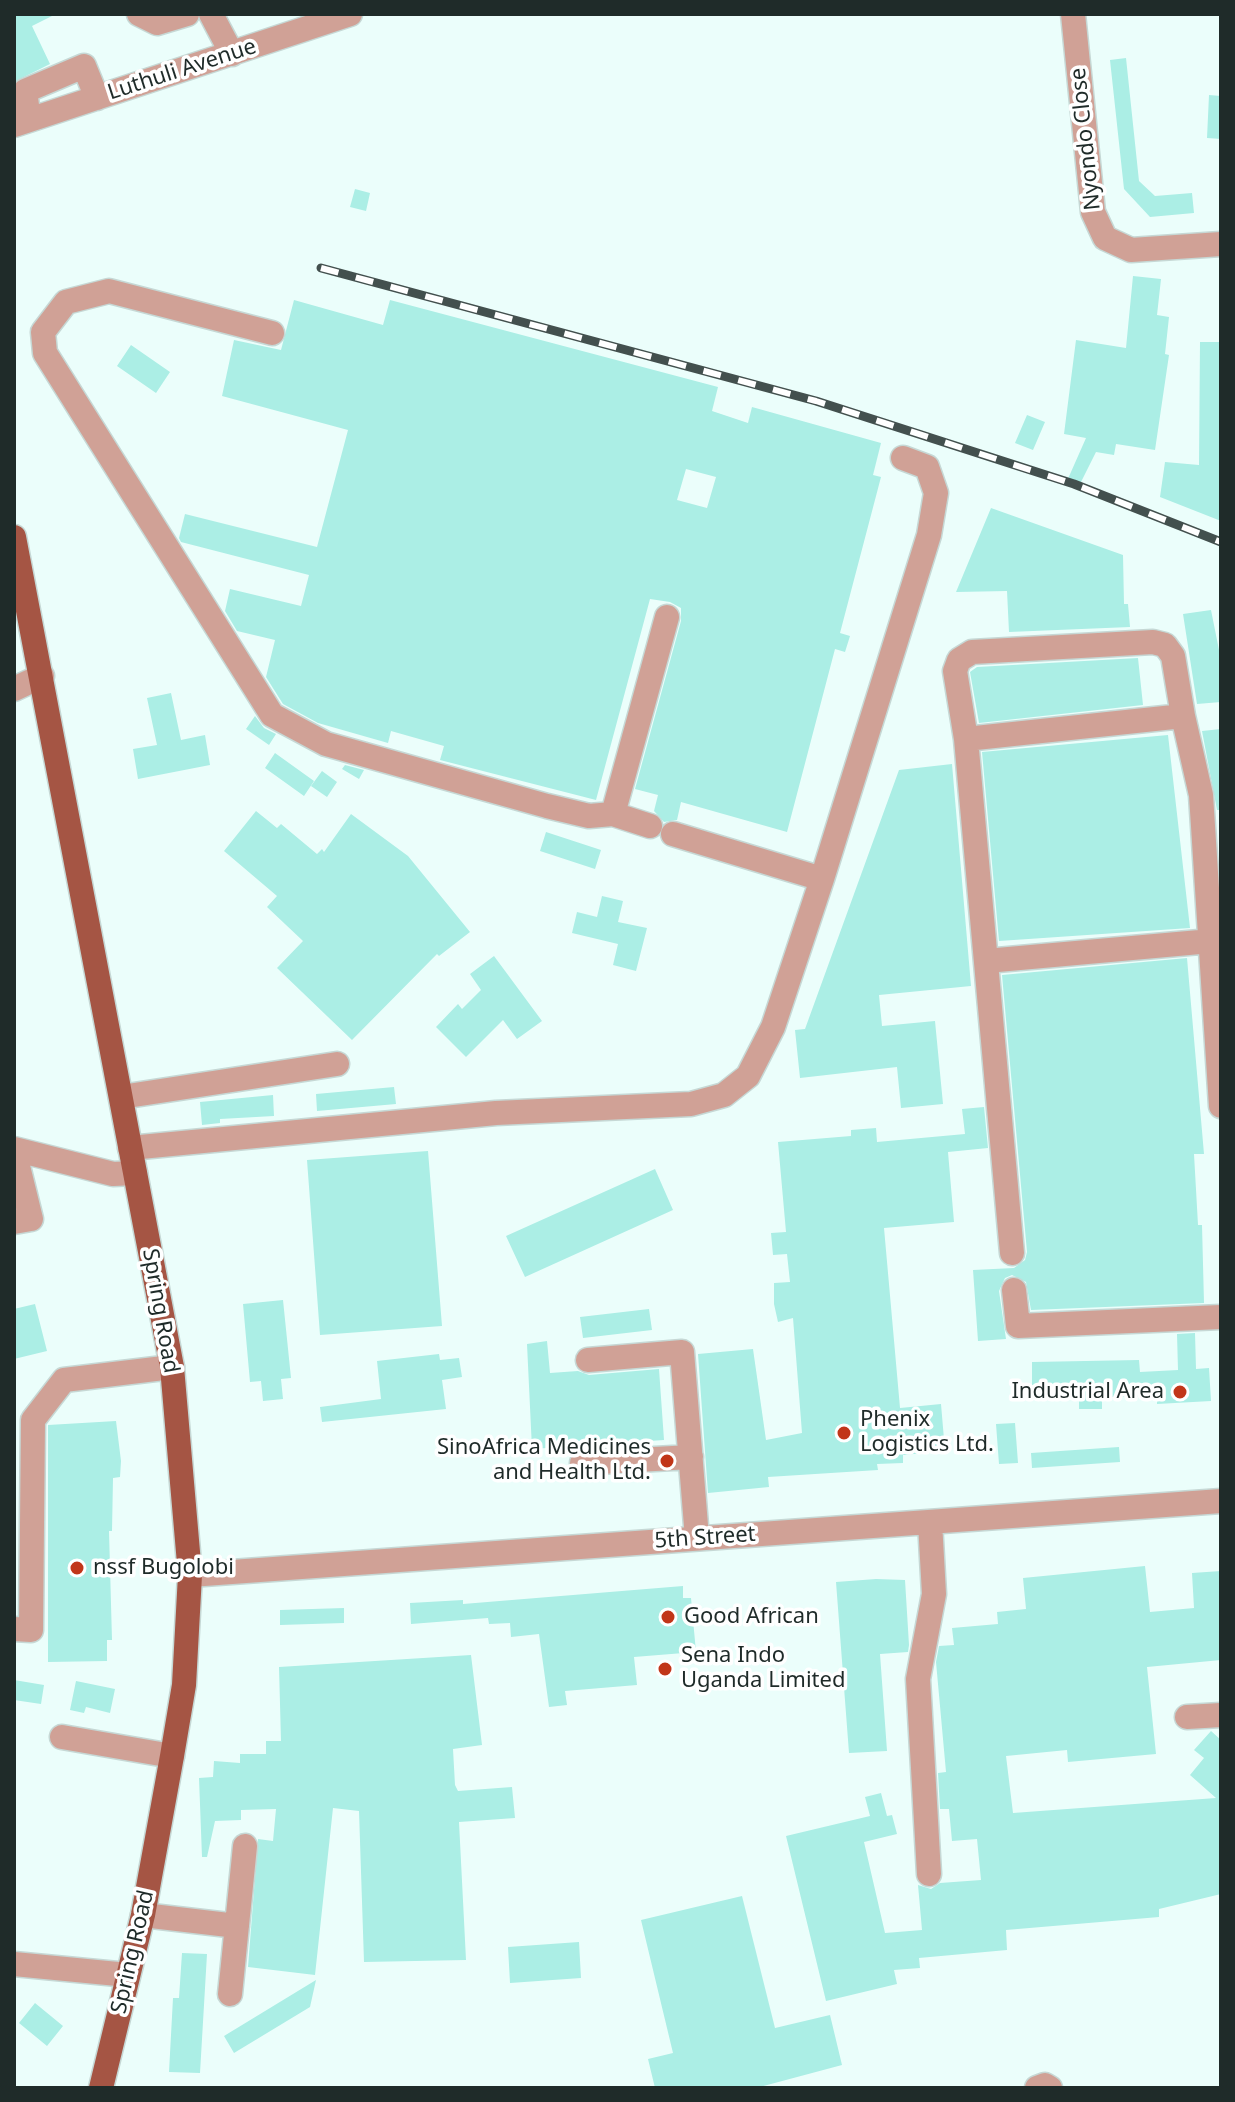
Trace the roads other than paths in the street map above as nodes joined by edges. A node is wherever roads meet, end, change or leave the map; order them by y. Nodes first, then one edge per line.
1 (139, 14) edge
2 (187, 14) edge
3 (211, 14) edge
4 (350, 14) edge
5 (1073, 14) edge
6 (232, 54) junction
7 (97, 98) junction
8 (21, 123) edge
9 (1221, 244) edge
10 (272, 333) dead end
11 (903, 458) dead end
12 (14, 537) edge
13 (667, 617) dead end
14 (42, 676) junction
15 (14, 689) edge
16 (1183, 716) junction
17 (966, 739) junction
18 (1211, 808) edge
19 (613, 814) junction
20 (822, 879) junction
21 (1211, 941) junction
22 (986, 961) junction
23 (337, 1064) dead end
24 (121, 1097) junction
25 (1221, 1106) edge
26 (130, 1148) junction
27 (14, 1149) edge
28 (135, 1173) junction
29 (14, 1222) edge
30 (1012, 1253) dead end
31 (1014, 1290) dead end
32 (1221, 1317) edge
33 (588, 1360) dead end
34 (172, 1367) junction
35 (23, 1422) edge
36 (691, 1457) junction
37 (582, 1463) dead end
38 (1221, 1501) edge
39 (930, 1522) junction
40 (697, 1538) junction
41 (190, 1575) junction
42 (14, 1629) edge
43 (1221, 1715) edge
44 (1187, 1717) dead end
45 (62, 1737) dead end
46 (172, 1756) junction
47 (245, 1846) dead end
48 (929, 1874) dead end
49 (143, 1915) junction
50 (237, 1926) junction
51 (14, 1964) edge
52 (128, 1975) junction
53 (230, 1994) dead end
54 (101, 2088) edge
55 (1037, 2088) edge
56 (1050, 2088) edge

1 - 2 street
3 - 6 street
4 - 6 street, Luthuli Avenue
5 - 9 street, Nyondo Close
6 - 7 street, Luthuli Avenue
7 - 8 street, Luthuli Avenue
7 - 8 street
10 - 19 street
11 - 20 street
12 - 14 main road, Spring Road
13 - 19 street
14 - 15 street
14 - 24 main road, Spring Road
16 - 17 street
16 - 17 street
16 - 18 street
17 - 22 street
18 - 21 street
19 - 20 street
20 - 26 street
21 - 22 street
21 - 25 street
22 - 30 street
23 - 24 street
24 - 26 main road, Spring Road
26 - 28 main road, Spring Road
27 - 28 street
27 - 29 street
28 - 34 main road, Spring Road
31 - 32 street
33 - 36 street
34 - 35 street
34 - 41 main road, Spring Road
35 - 42 street
36 - 37 street
36 - 40 street
38 - 39 street, 5th Street
39 - 40 street, 5th Street
39 - 48 street
40 - 41 street, 5th Street
41 - 46 main road, Spring Road
43 - 44 street
45 - 46 street
46 - 49 main road, Spring Road
47 - 50 street
49 - 50 street
49 - 52 main road, Spring Road
50 - 53 street
51 - 52 street
52 - 54 main road, Spring Road
55 - 56 street

